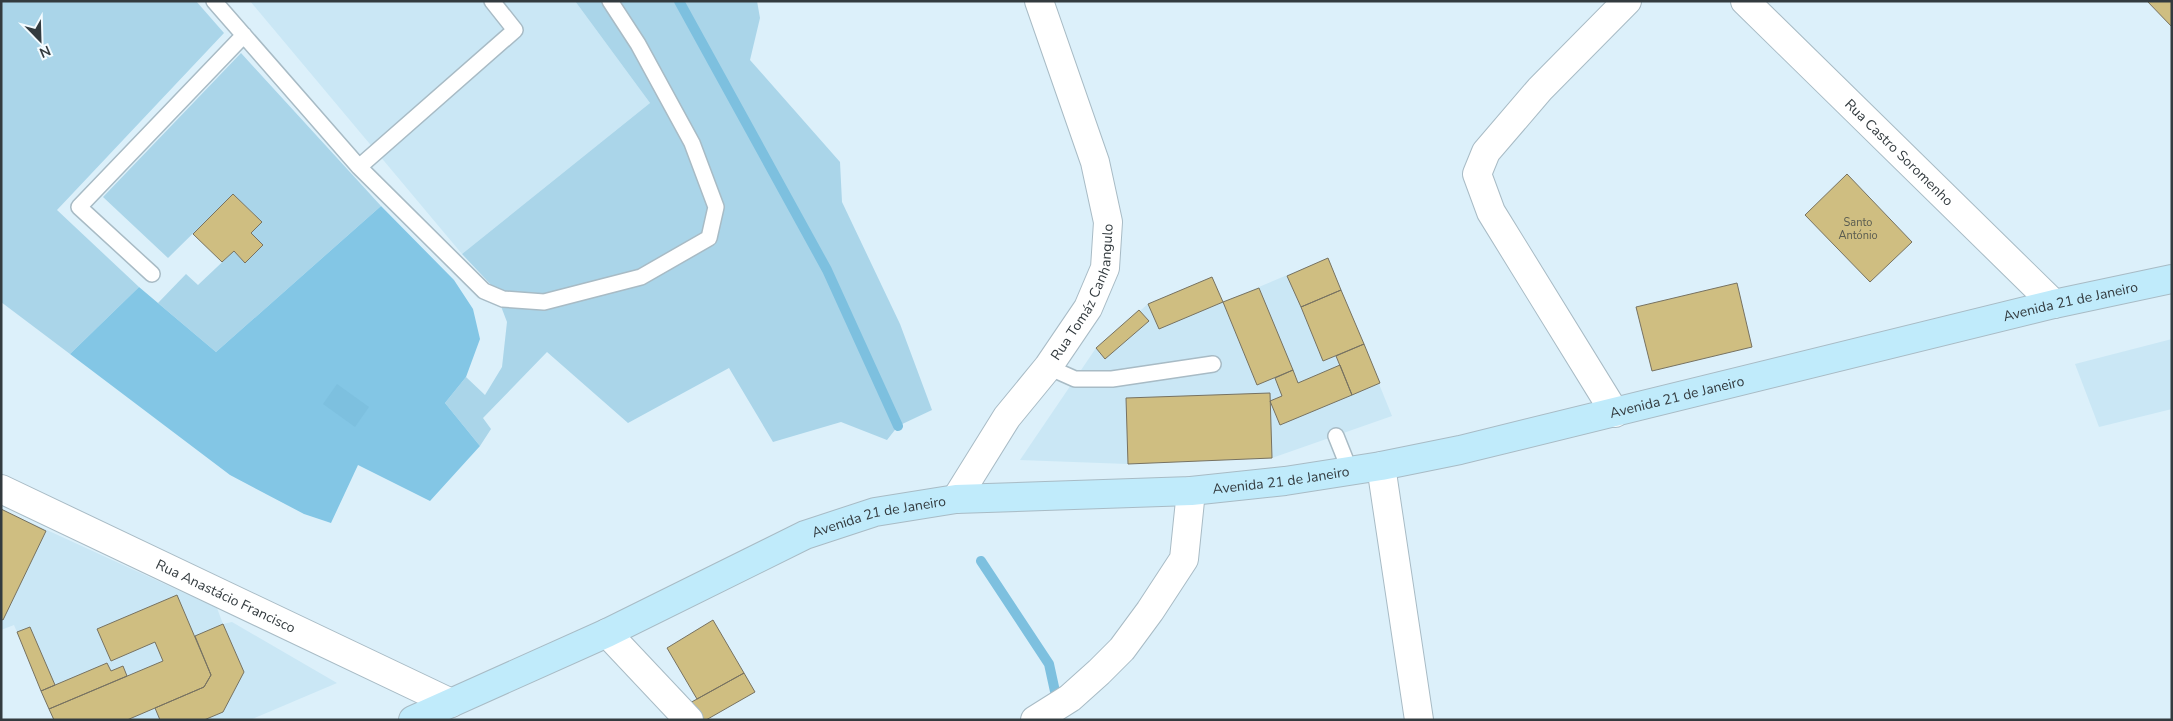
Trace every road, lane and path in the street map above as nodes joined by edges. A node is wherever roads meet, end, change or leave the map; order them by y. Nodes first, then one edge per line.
1 (214, 1) edge
2 (492, 1) edge
3 (610, 1) edge
4 (1039, 1) edge
5 (1627, 1) edge
6 (1745, 1) edge
7 (244, 35) junction
8 (360, 167) junction
9 (152, 274) dead end
10 (2172, 279) edge
11 (2054, 304) junction
12 (1213, 364) dead end
13 (1048, 367) junction
14 (1614, 413) junction
15 (1336, 436) dead end
16 (1381, 466) junction
17 (1350, 471) junction
18 (1, 489) edge
19 (1191, 491) junction
20 (956, 499) junction
21 (608, 632) junction
22 (451, 703) junction
23 (413, 720) edge
24 (689, 720) edge
25 (1035, 720) edge
26 (1419, 720) edge

1 - 7 lane
2 - 8 lane
3 - 8 lane
4 - 13 street, Rua Tomáz Canhangulo
5 - 14 street
6 - 11 street, Rua Castro Soromenho
7 - 8 lane
7 - 9 lane
10 - 11 main road, Avenida 21 de Janeiro
11 - 14 main road, Avenida 21 de Janeiro
12 - 13 lane
13 - 20 street, Rua Tomáz Canhangulo
14 - 16 main road, Avenida 21 de Janeiro
15 - 17 lane
16 - 17 main road, Avenida 21 de Janeiro
16 - 26 street
17 - 19 main road, Avenida 21 de Janeiro
18 - 22 street, Rua Anastácio Francisco
19 - 20 main road, Avenida 21 de Janeiro
19 - 25 street
20 - 21 main road, Avenida 21 de Janeiro
21 - 22 main road, Avenida 21 de Janeiro
21 - 24 street
22 - 23 main road, Avenida 21 de Janeiro

